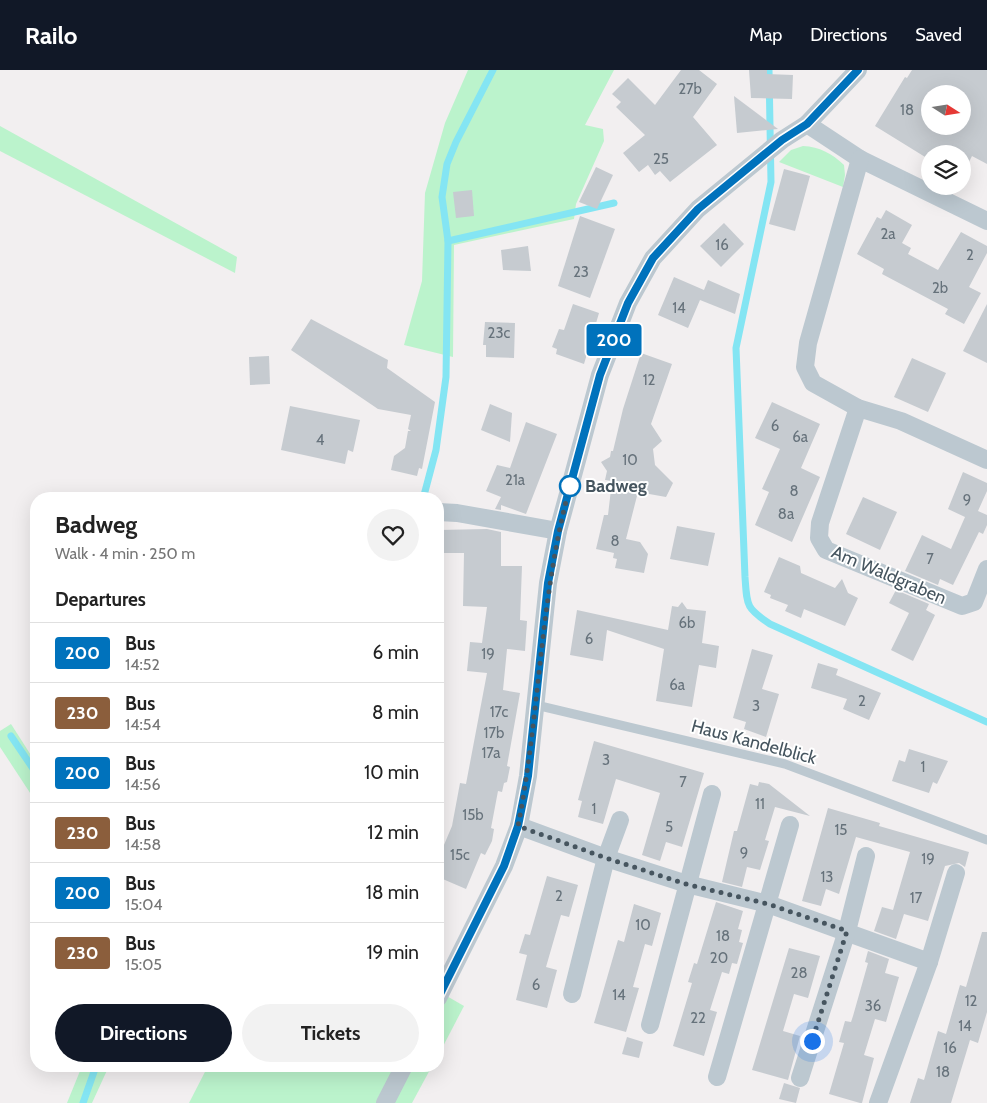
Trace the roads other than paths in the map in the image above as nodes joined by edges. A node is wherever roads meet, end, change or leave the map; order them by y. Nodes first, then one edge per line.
1 (858, 70) edge
2 (807, 124) junction
3 (860, 159) junction
4 (987, 221) edge
5 (858, 408) junction
6 (987, 460) edge
7 (444, 512) edge
8 (558, 531) junction
9 (987, 569) edge
10 (536, 705) junction
11 (712, 794) dead end
12 (620, 820) dead end
13 (790, 825) dead end
14 (518, 826) junction
15 (987, 840) edge
16 (866, 856) dead end
17 (606, 858) junction
18 (956, 873) dead end
19 (686, 884) junction
20 (768, 904) junction
21 (847, 931) junction
22 (929, 962) junction
23 (444, 986) edge
24 (572, 994) dead end
25 (650, 1025) dead end
26 (401, 1072) edge
27 (717, 1077) dead end
28 (800, 1078) dead end
29 (386, 1103) edge
30 (878, 1103) edge

1 - 2 street
2 - 3 street
2 - 8 street
3 - 4 street
3 - 5 street
5 - 6 street
5 - 9 street, Am Waldgraben
7 - 8 street
8 - 10 street
10 - 14 street
10 - 15 lane, Haus Kandelblick
11 - 19 street
12 - 17 street
13 - 20 street
14 - 17 street
14 - 23 street
16 - 21 street
17 - 19 street
17 - 24 street
18 - 22 street
19 - 20 street
19 - 25 street
20 - 21 street
20 - 27 street
21 - 22 street
21 - 28 street
22 - 30 street
26 - 29 street

